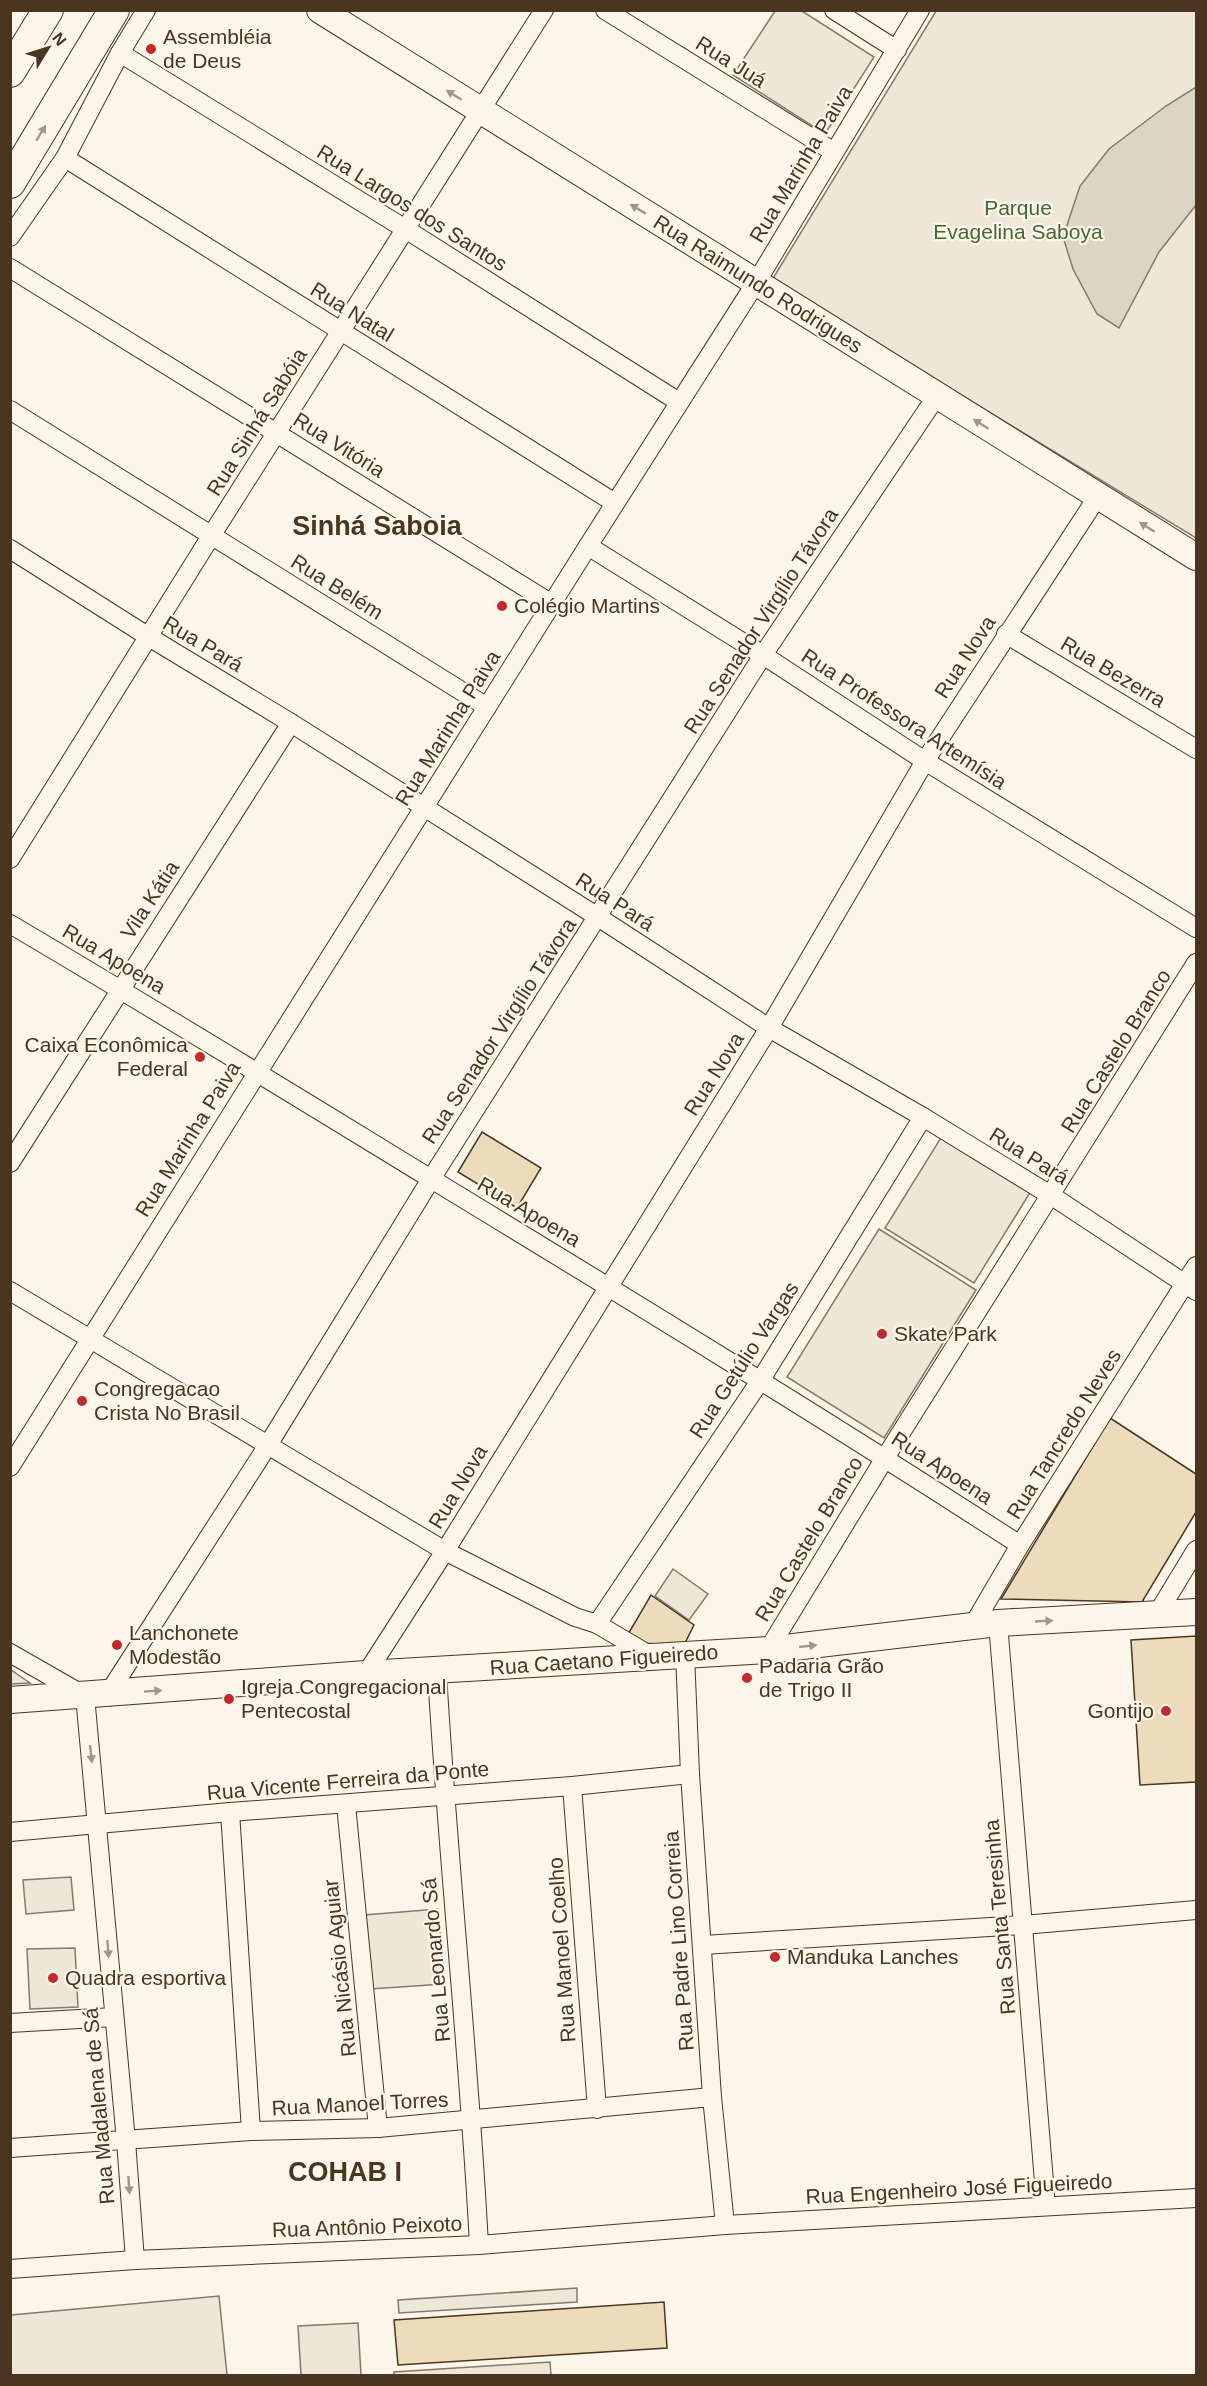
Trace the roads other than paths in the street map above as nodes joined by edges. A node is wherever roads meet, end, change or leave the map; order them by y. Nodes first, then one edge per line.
1 (48, 10) edge
2 (114, 10) edge
3 (146, 10) edge
4 (320, 10) edge
5 (544, 10) edge
6 (605, 10) edge
7 (834, 10) edge
8 (920, 10) edge
9 (897, 50) junction
10 (120, 53) junction
11 (10, 72) edge
12 (480, 112) junction
13 (834, 152) junction
14 (65, 158) junction
15 (10, 183) edge
16 (407, 230) junction
17 (10, 237) edge
18 (10, 268) edge
19 (757, 281) junction
20 (341, 332) junction
21 (936, 397) junction
22 (679, 402) junction
23 (10, 410) edge
24 (278, 433) junction
25 (1098, 496) junction
26 (615, 503) junction
27 (211, 536) junction
28 (588, 546) junction
29 (13, 555) edge
30 (1197, 557) edge
31 (552, 604) junction
32 (1006, 634) junction
33 (149, 638) junction
34 (763, 655) junction
35 (488, 707) junction
36 (291, 723) junction
37 (1197, 749) edge
38 (925, 761) junction
39 (424, 808) junction
40 (10, 859) edge
41 (598, 917) junction
42 (10, 924) edge
43 (1197, 928) edge
44 (1197, 963) edge
45 (120, 989) junction
46 (769, 1028) junction
47 (257, 1072) junction
48 (923, 1117) junction
49 (10, 1163) edge
50 (431, 1179) junction
51 (1052, 1196) junction
52 (1197, 1266) edge
53 (608, 1286) junction
54 (1191, 1288) edge
55 (10, 1290) edge
56 (90, 1340) junction
57 (760, 1381) junction
58 (268, 1445) junction
59 (885, 1458) junction
60 (10, 1467) edge
61 (1020, 1545) junction
62 (1197, 1550) edge
63 (445, 1551) junction
64 (1197, 1612) edge
65 (1156, 1616) junction
66 (998, 1623) junction
67 (597, 1624) junction
68 (972, 1627) junction
69 (768, 1650) junction
70 (10, 1653) edge
71 (685, 1654) junction
72 (651, 1656) junction
73 (436, 1672) junction
74 (366, 1674) junction
75 (97, 1695) junction
76 (10, 1700) edge
77 (690, 1774) junction
78 (572, 1786) junction
79 (444, 1795) junction
80 (346, 1805) junction
81 (230, 1812) junction
82 (99, 1825) junction
83 (10, 1832) edge
84 (1197, 1910) edge
85 (1023, 1925) junction
86 (703, 1945) junction
87 (114, 2017) junction
88 (10, 2023) edge
89 (712, 2097) junction
90 (597, 2109) junction
91 (472, 2121) junction
92 (378, 2128) junction
93 (251, 2131) junction
94 (126, 2140) junction
95 (10, 2148) edge
96 (1197, 2198) edge
97 (1046, 2206) junction
98 (725, 2225) junction
99 (479, 2245) junction
100 (135, 2260) junction
101 (10, 2269) edge

1 - 11 main road
15 -> 2 main road
3 - 10 street
12 -> 4 main road, Rua Raimundo Rodrigues
5 - 12 street, Rua Sinhá Sabóia
6 - 13 street, Rua Juá
7 - 9 street
8 - 9 street, Rua Marinha Paiva
9 - 13 street, Rua Marinha Paiva
10 - 14 street
10 - 16 street, Rua Largos dos Santos
12 - 16 street, Rua Sinhá Sabóia
19 -> 12 main road, Rua Raimundo Rodrigues
13 - 19 street, Rua Marinha Paiva
14 - 17 street
14 - 20 street, Rua Natal
16 - 20 street, Rua Sinhá Sabóia
16 - 22 street, Rua Largos dos Santos
18 - 24 street, Rua Vitória
19 - 21 main road, Rua Raimundo Rodrigues
19 - 22 street, Rua Marinha Paiva
20 - 24 street, Rua Sinhá Sabóia
20 - 26 street, Rua Natal
25 -> 21 main road, Rua Raimundo Rodrigues
21 - 34 street, Rua Senador Virgílio Távora
22 - 26 street, Rua Marinha Paiva
23 - 27 street, Rua Belém
24 - 27 street, Rua Sinhá Sabóia
24 - 31 street, Rua Vitória
30 -> 25 main road, Rua Raimundo Rodrigues
25 - 32 street, Rua Nova
26 - 28 street, Rua Marinha Paiva
27 - 33 street, Rua Sinhá Sabóia
27 - 35 street, Rua Belém
28 - 31 street, Rua Marinha Paiva
28 - 34 street, Rua Professora Artemísia
29 - 33 street, Rua Pará
31 - 35 street, Rua Marinha Paiva
32 - 37 street, Rua Bezerra
32 - 38 street, Rua Nova
33 - 36 street, Rua Pará
33 - 40 street, Rua Sinhá Sabóia
34 - 38 street, Rua Professora Artemísia
34 - 41 street, Rua Senador Virgílio Távora
35 - 39 street, Rua Marinha Paiva
36 - 39 street, Rua Pará
36 - 45 street, Vila Kátia
38 - 43 street, Rua Professora Artemísia
38 - 46 street, Rua Nova
39 - 41 street, Rua Pará
39 - 47 street, Rua Marinha Paiva
41 - 46 street, Rua Pará
41 - 50 street, Rua Senador Virgílio Távora
42 - 45 street, Rua Apoena
44 - 51 street, Rua Castelo Branco
45 - 47 street, Rua Apoena
45 - 49 street, Vila Kátia
46 - 48 street, Rua Pará
46 - 53 street, Rua Nova
47 - 50 street, Rua Apoena
47 - 56 street, Rua Marinha Paiva
48 - 51 street, Rua Pará
48 - 57 street, Rua Getúlio Vargas
50 - 53 street, Rua Apoena
50 - 58 street, Rua Senador Virgílio Távora
51 - 54 street, Rua Pará
51 - 59 street, Rua Castelo Branco
52 - 54 street, Rua Tancredo Neves
53 - 57 street, Rua Apoena
53 - 63 street, Rua Nova
54 - 61 street, Rua Tancredo Neves
55 - 56 street
56 - 58 street
56 - 60 street, Rua Marinha Paiva
57 - 59 street, Rua Apoena
57 - 67 street, Rua Getúlio Vargas
58 - 63 street
58 - 75 street, Rua Senador Virgílio Távora
59 - 61 street, Rua Apoena
59 - 69 street, Rua Castelo Branco
61 - 68 street, Rua Tancredo Neves
62 - 65 street
63 - 67 street
63 - 74 street, Rua Nova
64 - 65 main road, Rua Caetano Figueiredo
66 -> 65 main road, Rua Caetano Figueiredo
66 - 68 main road, Rua Caetano Figueiredo
66 - 85 street, Rua Santa Teresinha
67 - 72 street
69 -> 68 main road, Rua Caetano Figueiredo
69 - 71 main road, Rua Caetano Figueiredo
70 - 75 street
71 - 72 main road, Rua Caetano Figueiredo
71 - 77 street, Rua Padre Lino Correia
72 - 73 main road, Rua Caetano Figueiredo
73 - 74 main road, Rua Caetano Figueiredo
73 - 79 street, Rua Leonardo Sá
75 -> 74 main road, Rua Caetano Figueiredo
75 - 76 main road, Rua Caetano Figueiredo
75 -> 82 street, Rua Madalena de Sá
77 - 78 street, Rua Vicente Ferreira da Ponte
77 - 86 street, Rua Padre Lino Correia
78 - 79 street, Rua Vicente Ferreira da Ponte
78 - 90 street, Rua Manoel Coelho
79 - 80 street, Rua Vicente Ferreira da Ponte
79 - 91 street, Rua Leonardo Sá
80 - 81 street, Rua Vicente Ferreira da Ponte
80 - 92 street, Rua Nicásio Aguiar
81 - 82 street, Rua Vicente Ferreira da Ponte
81 - 93 street
82 - 83 street, Rua Vicente Ferreira da Ponte
82 -> 87 street, Rua Madalena de Sá
84 - 85 street
85 - 86 street
85 - 97 street, Rua Santa Teresinha
86 - 89 street, Rua Padre Lino Correia
87 - 88 street
87 - 94 street, Rua Madalena de Sá
89 - 90 street, Rua Manoel Torres
89 - 98 street, Rua Padre Lino Correia
90 - 91 street, Rua Manoel Torres
91 - 92 street, Rua Manoel Torres
91 - 99 street, Rua Leonardo Sá
92 - 93 street, Rua Manoel Torres
93 - 94 street, Rua Manoel Torres
94 - 95 street, Rua Manoel Torres
94 -> 100 street, Rua Madalena de Sá
96 - 97 street, Rua Engenheiro José Figueiredo
97 - 98 street, Rua Engenheiro José Figueiredo
98 - 99 street, Rua Antônio Peixoto
99 - 100 street, Rua Antônio Peixoto
100 - 101 street, Rua Antônio Peixoto

